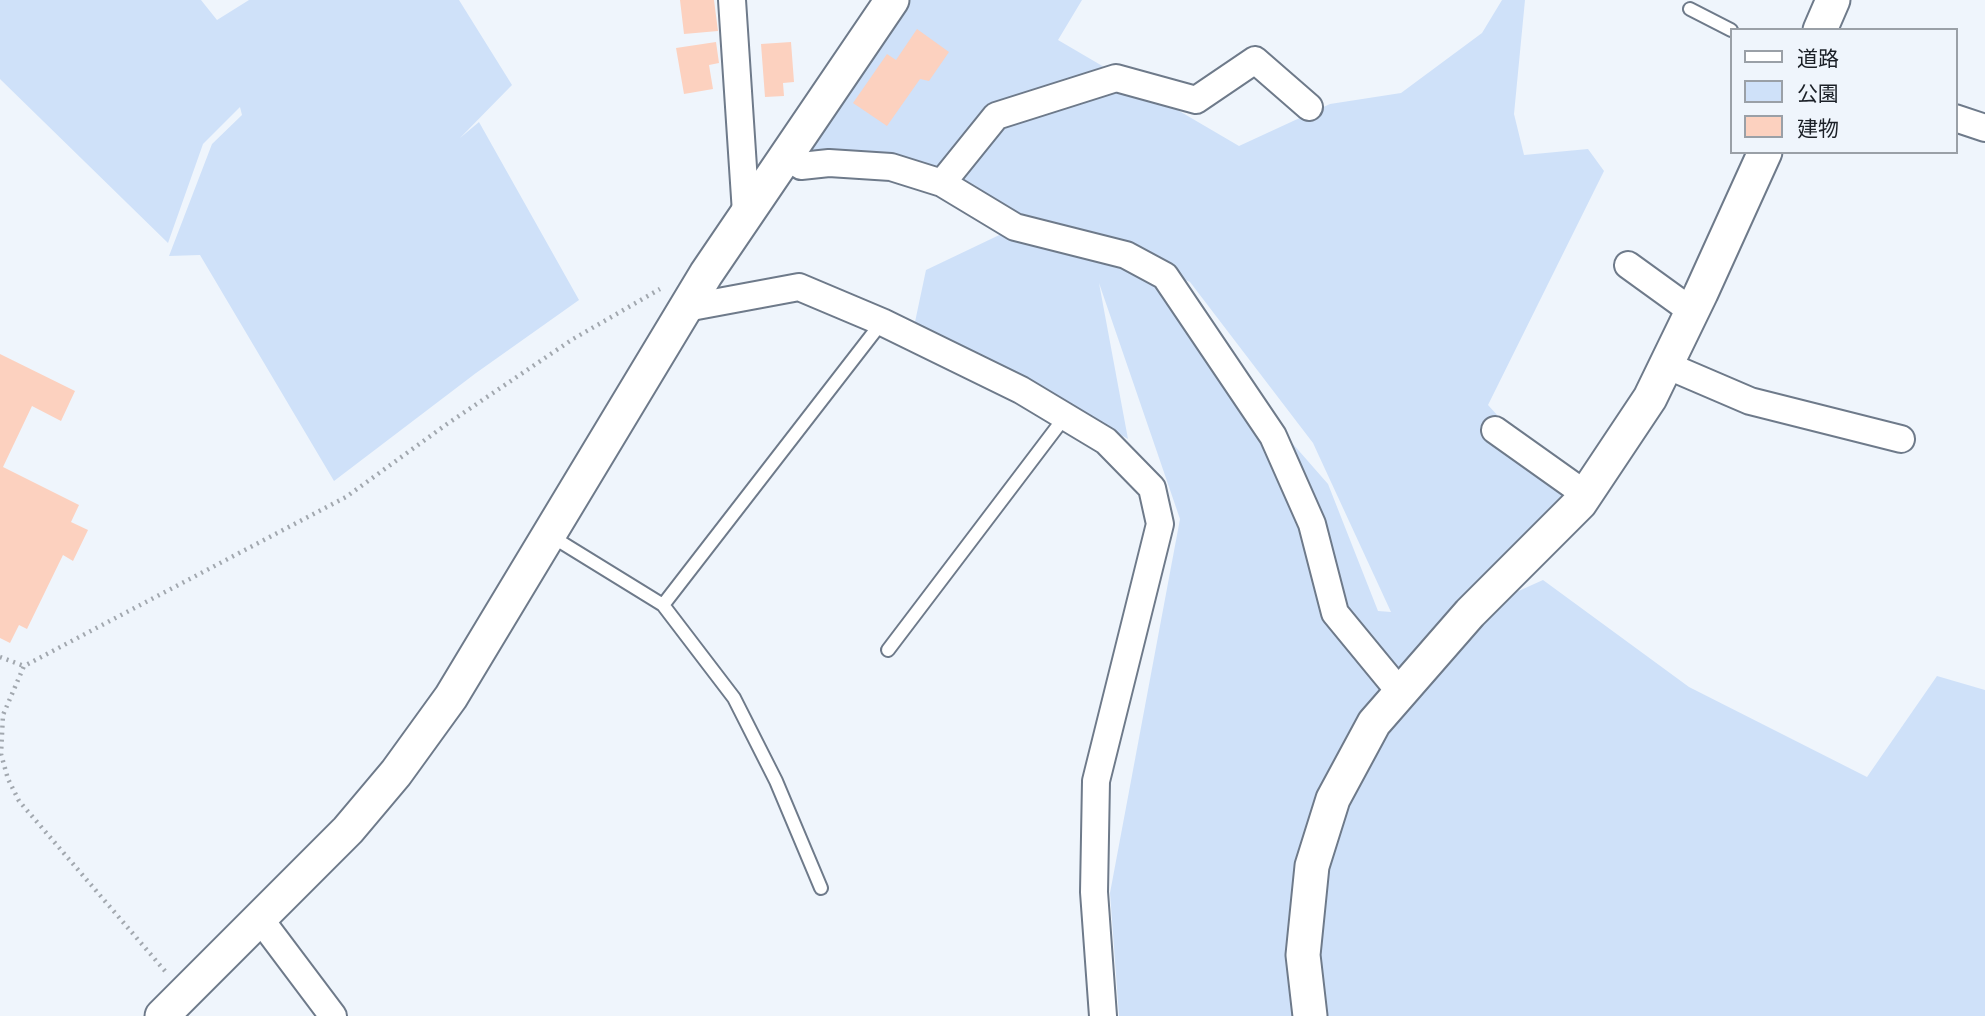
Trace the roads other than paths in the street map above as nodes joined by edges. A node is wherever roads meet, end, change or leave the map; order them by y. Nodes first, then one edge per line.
1 (732, 0) edge
2 (892, 0) edge
3 (1833, 0) edge
4 (1690, 9) dead end
5 (1821, 28) edge
6 (1730, 29) edge
7 (1309, 107) dead end
8 (1957, 119) edge
9 (1985, 128) edge
10 (787, 154) junction
11 (1764, 154) edge
12 (942, 183) junction
13 (746, 213) junction
14 (1628, 265) dead end
15 (686, 308) junction
16 (1693, 312) junction
17 (882, 321) junction
18 (1666, 365) junction
19 (1064, 418) junction
20 (1495, 430) dead end
21 (1901, 439) dead end
22 (1585, 495) junction
23 (549, 535) junction
24 (663, 605) junction
25 (888, 650) dead end
26 (1400, 692) junction
27 (821, 888) dead end
28 (260, 919) junction
29 (173, 1004) edge
30 (333, 1016) edge
31 (1103, 1016) edge
32 (1310, 1016) edge

1 - 13 street
2 - 10 street
3 - 5 street
4 - 6 lane
7 - 12 street
8 - 9 street
10 - 12 street
10 - 13 street
11 - 16 street
12 - 26 street
13 - 15 street
14 - 16 street
15 - 17 street
15 - 23 street
16 - 18 street
17 - 19 street
17 - 24 lane
18 - 21 street
18 - 22 street
19 - 25 lane
19 - 31 street
20 - 22 street
22 - 26 street
23 - 24 lane
23 - 28 street
24 - 27 lane
26 - 32 street
28 - 29 street
28 - 30 street

